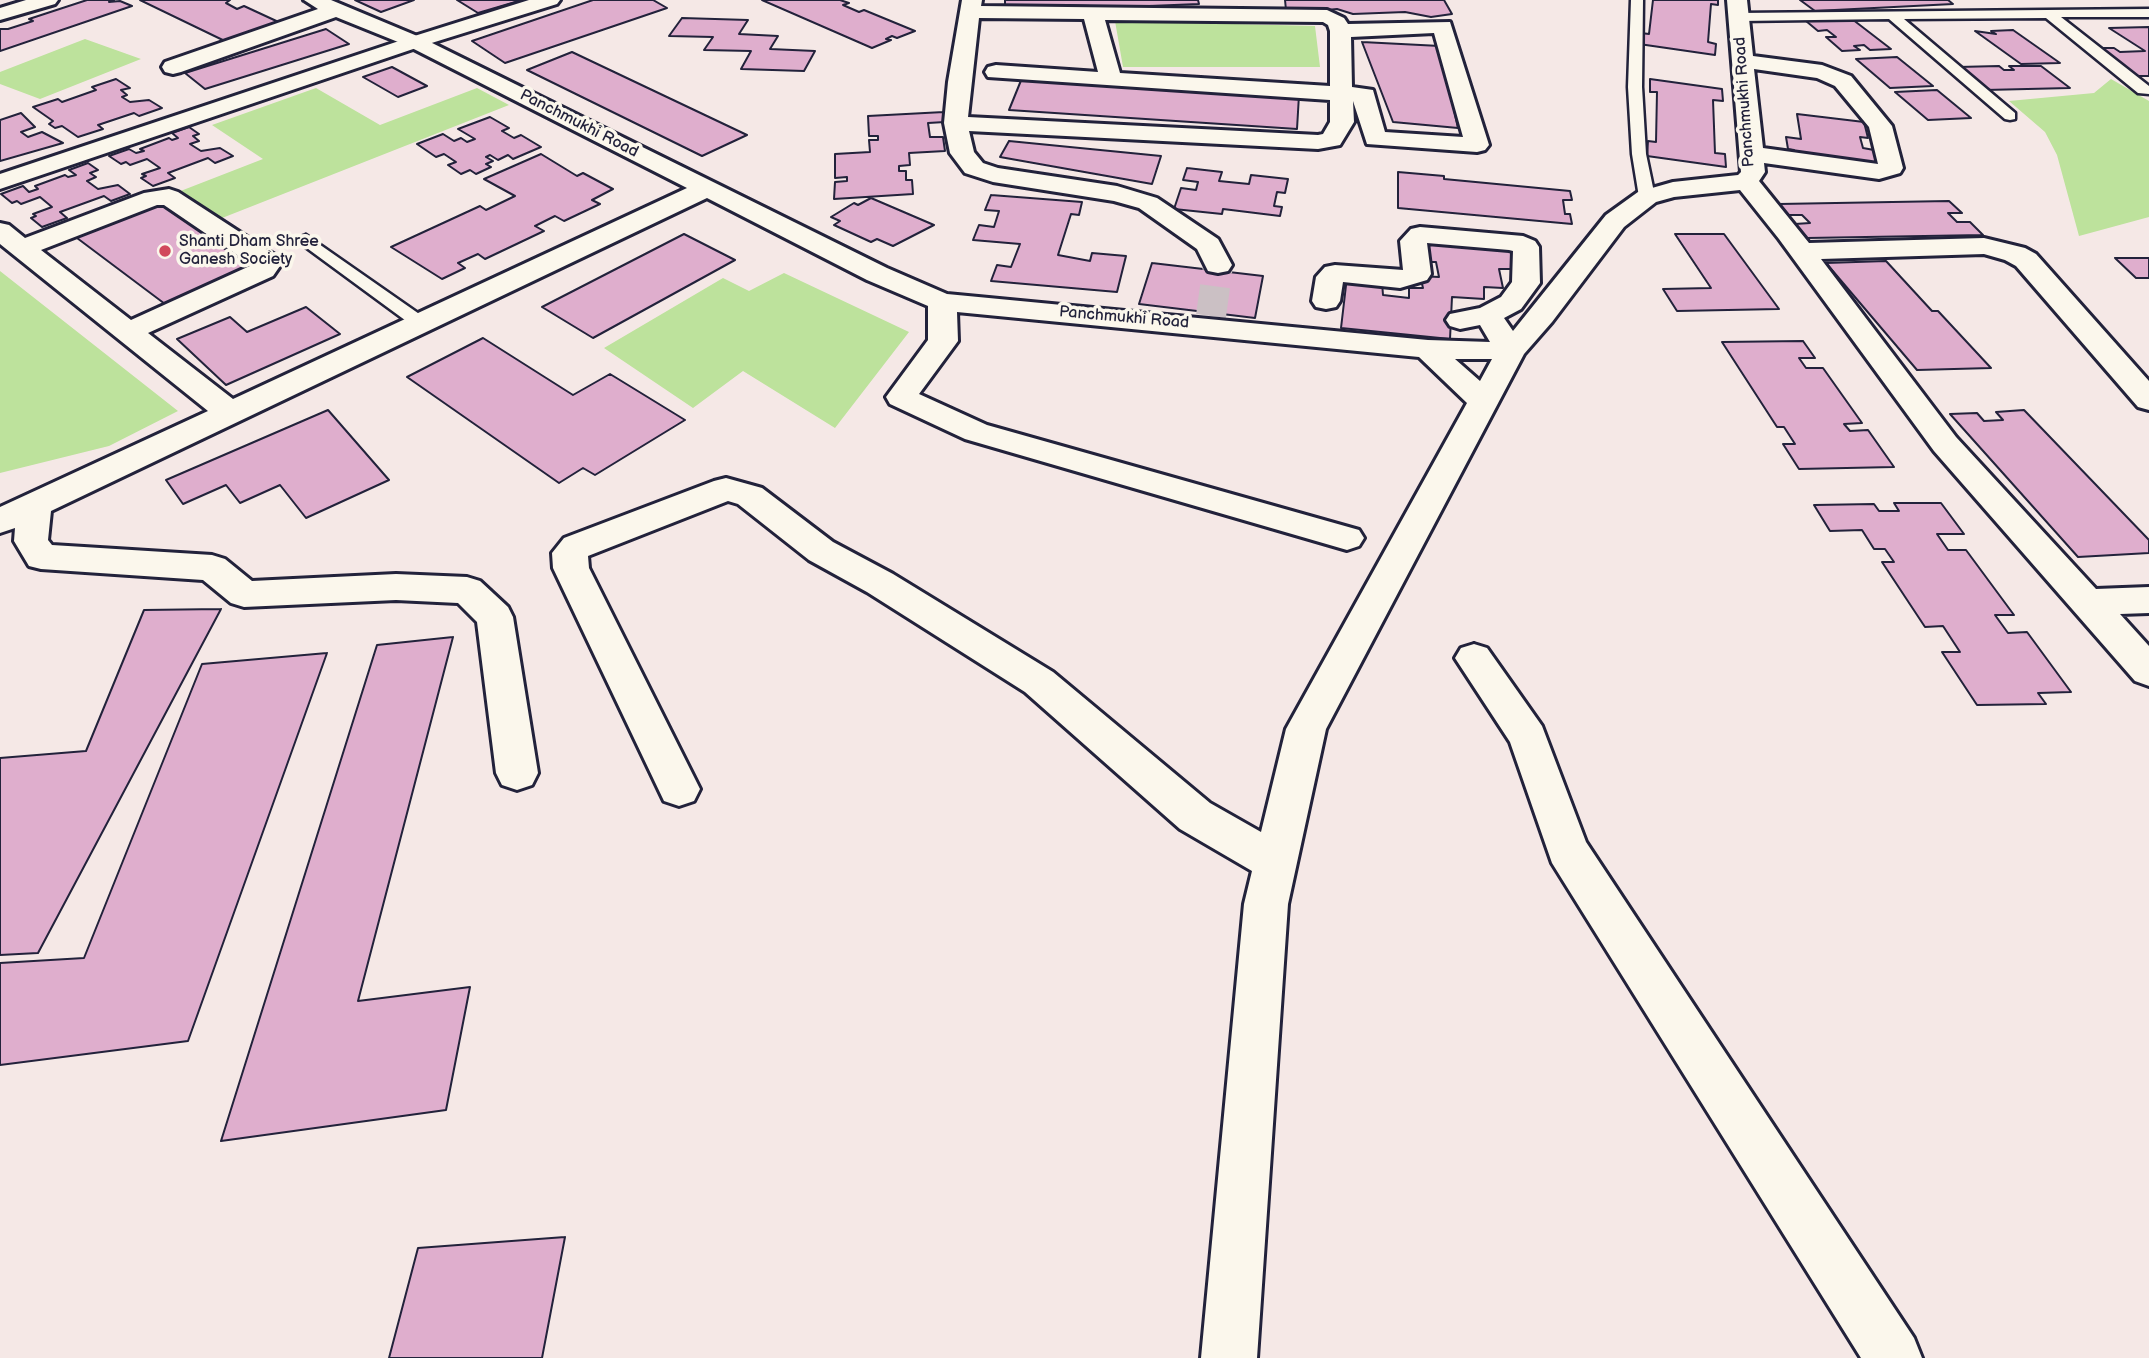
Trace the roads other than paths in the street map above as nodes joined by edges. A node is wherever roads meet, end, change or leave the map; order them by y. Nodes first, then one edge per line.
1 (48, 0) edge
2 (314, 0) edge
3 (550, 0) edge
4 (1637, 0) edge
5 (972, 6) edge
6 (1260, 7) edge
7 (1738, 8) edge
8 (338, 9) junction
9 (1093, 13) junction
10 (2149, 13) edge
11 (0, 14) edge
12 (2049, 14) junction
13 (1893, 16) junction
14 (1340, 31) junction
15 (415, 42) junction
16 (1741, 61) junction
17 (173, 67) dead end
18 (996, 72) dead end
19 (1111, 80) junction
20 (2149, 90) edge
21 (1341, 94) junction
22 (2010, 116) dead end
23 (956, 123) junction
24 (1749, 168) junction
25 (0, 182) edge
26 (708, 188) junction
27 (1647, 197) junction
28 (0, 231) edge
29 (306, 240) dead end
30 (23, 248) junction
31 (1801, 251) junction
32 (1218, 265) tunnel mouth
33 (1326, 301) dead end
34 (942, 302) junction
35 (1488, 316) junction
36 (1460, 320) dead end
37 (419, 321) junction
38 (128, 332) junction
39 (1428, 349) junction
40 (1511, 351) junction
41 (2149, 400) edge
42 (1484, 402) junction
43 (232, 414) junction
44 (35, 503) junction
45 (0, 521) edge
46 (1347, 538) dead end
47 (2149, 600) edge
48 (2087, 602) junction
49 (1474, 658) dead end
50 (2149, 671) edge
51 (517, 773) dead end
52 (679, 789) dead end
53 (1277, 863) junction
54 (1229, 1358) edge
55 (1894, 1358) edge

1 - 11 street
2 - 8 street, Panchmukhi Road
3 - 15 street
4 - 27 lane
5 - 9 street
5 - 23 street
6 - 9 street
6 - 14 street
7 - 13 lane
7 - 16 street, Panchmukhi Road
8 - 15 street, Panchmukhi Road
8 - 17 street
9 - 19 street
10 - 12 lane
12 - 13 lane
12 - 20 lane
13 - 22 lane
14 - 21 street
14 - 21 street
15 - 25 street
15 - 26 street, Panchmukhi Road
16 - 24 street, Panchmukhi Road
16 - 24 street
18 - 19 street
19 - 21 street
21 - 23 street
23 - 32 street
24 - 27 street, Panchmukhi Road
24 - 31 street
26 - 34 street, Panchmukhi Road
26 - 37 street
27 - 40 street, Panchmukhi Road
28 - 30 street
29 - 37 lane
30 - 38 street
30 - 38 street
31 - 41 street
31 - 48 street
33 - 35 street
34 - 39 street, Panchmukhi Road
34 - 46 street
35 - 36 street
35 - 40 street
37 - 43 street
38 - 43 street
39 - 40 street, Panchmukhi Road
39 - 42 street
40 - 42 street
42 - 53 street
43 - 44 street
44 - 45 street
44 - 51 street
47 - 48 street
48 - 50 street
49 - 55 street
52 - 53 street
53 - 54 street

